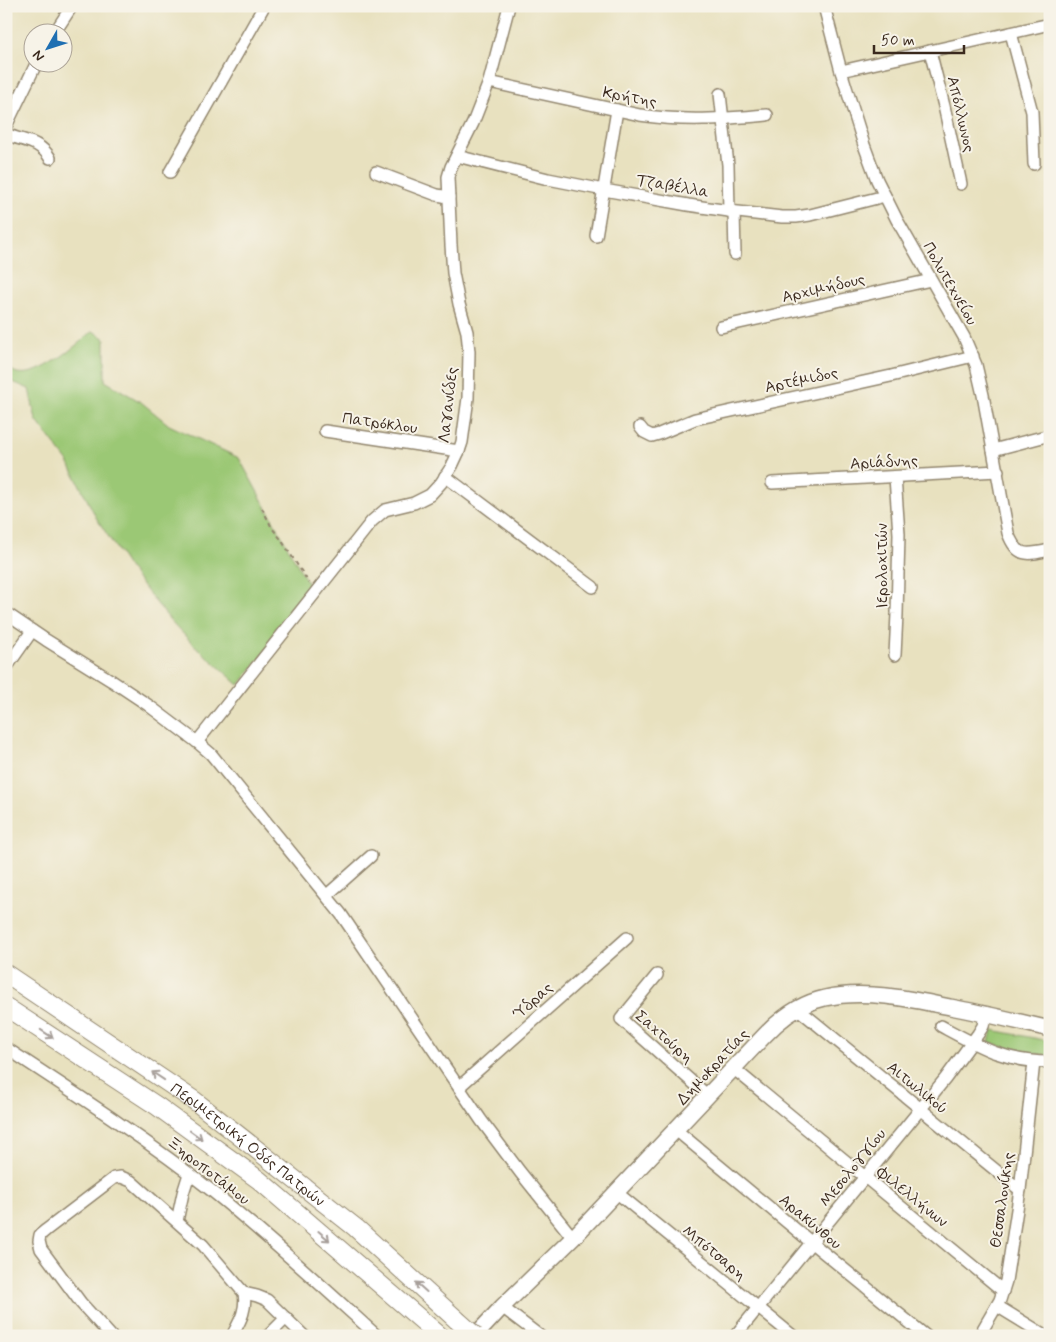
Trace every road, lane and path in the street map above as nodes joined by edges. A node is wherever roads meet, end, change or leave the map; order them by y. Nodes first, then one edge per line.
1 (72, 6) edge
2 (264, 6) edge
3 (509, 6) edge
4 (824, 6) edge
5 (62, 22) edge
6 (1050, 24) edge
7 (1011, 33) junction
8 (930, 52) junction
9 (841, 71) junction
10 (32, 72) edge
11 (489, 82) junction
12 (720, 94) dead end
13 (617, 110) junction
14 (767, 116) dead end
15 (722, 119) junction
16 (6, 126) edge
17 (6, 134) edge
18 (456, 156) junction
19 (50, 158) dead end
20 (1034, 164) dead end
21 (170, 172) dead end
22 (376, 172) dead end
23 (961, 184) dead end
24 (604, 190) junction
25 (885, 196) junction
26 (449, 198) junction
27 (731, 212) junction
28 (596, 236) dead end
29 (735, 254) dead end
30 (931, 280) junction
31 (721, 326) dead end
32 (973, 356) junction
33 (640, 427) dead end
34 (325, 431) dead end
35 (1050, 435) edge
36 (994, 450) junction
37 (459, 451) junction
38 (998, 471) junction
39 (445, 476) junction
40 (895, 477) junction
41 (772, 483) dead end
42 (262, 508) dead end
43 (1050, 550) edge
44 (593, 587) dead end
45 (315, 594) junction
46 (6, 613) edge
47 (32, 631) junction
48 (895, 655) dead end
49 (6, 668) edge
50 (197, 742) junction
51 (371, 856) dead end
52 (327, 895) junction
53 (627, 938) dead end
54 (6, 974) edge
55 (657, 974) dead end
56 (6, 1008) edge
57 (797, 1008) junction
58 (985, 1014) junction
59 (941, 1026) dead end
60 (1050, 1029) edge
61 (972, 1042) junction
62 (6, 1048) edge
63 (1034, 1062) junction
64 (1050, 1062) edge
65 (733, 1068) junction
66 (459, 1087) junction
67 (708, 1095) junction
68 (920, 1110) junction
69 (676, 1130) junction
70 (189, 1174) junction
71 (865, 1177) junction
72 (1020, 1190) junction
73 (616, 1192) junction
74 (177, 1221) junction
75 (573, 1238) junction
76 (812, 1243) junction
77 (1004, 1291) junction
78 (244, 1293) junction
79 (997, 1306) junction
80 (502, 1307) junction
81 (758, 1308) junction
82 (286, 1318) junction
83 (111, 1336) edge
84 (232, 1336) edge
85 (268, 1336) edge
86 (304, 1336) edge
87 (377, 1336) edge
88 (440, 1336) edge
89 (475, 1336) edge
90 (540, 1336) edge
91 (735, 1336) edge
92 (793, 1336) edge
93 (926, 1336) edge
94 (978, 1336) edge
95 (1046, 1336) edge

1 - 5 street
2 - 21 street
3 - 11 street, Λαγανίδες
4 - 9 street, Πολυτεχνείου
6 - 7 street
7 - 8 street
7 - 20 street
8 - 9 street
8 - 23 street, Απόλλωνος
9 - 25 street, Πολυτεχνείου
10 - 16 street
11 - 13 street, Κρήτης
11 - 18 street, Λαγανίδες
12 - 15 street
13 - 15 street, Κρήτης
13 - 24 street
14 - 15 street, Κρήτης
15 - 27 street
17 - 19 street
18 - 24 street, Τζαβέλλα
18 - 26 street, Λαγανίδες
22 - 26 street
24 - 27 street, Τζαβέλλα
24 - 28 street
25 - 27 street, Τζαβέλλα
25 - 30 street, Πολυτεχνείου
26 - 37 street, Λαγανίδες
27 - 29 street
30 - 31 street, Αρχιμήδους
30 - 32 street, Πολυτεχνείου
32 - 33 street, Αρτέμιδος
32 - 36 street, Πολυτεχνείου
34 - 37 street, Πατρόκλου
35 - 36 street
36 - 38 street, Πολυτεχνείου
37 - 39 street, Λαγανίδες
38 - 40 street, Αριάδνης
38 - 43 street, Πολυτεχνείου
39 - 44 street
39 - 45 street, Λαγανίδες
40 - 41 street, Αριάδνης
40 - 48 street, Ιερολοχιτών
42 - 45 path
45 - 50 street, Λαγανίδες
46 - 47 street
47 - 49 street
47 - 50 street
50 - 52 street
51 - 52 street
52 - 66 street
53 - 66 street, Ύδρας
89 -> 54 highway, Περιμετρική Οδός Πατρών, bridge
55 - 67 street, Σαχτούρη
56 -> 88 highway, Περιμετρική Οδός Πατρών
57 - 58 main road, Δημοκρατίας
57 - 65 main road, Δημοκρατίας
57 - 68 street, Αιτωλικού
58 - 60 main road, Δημοκρατίας
58 - 61 street, Μεσολογγίου
59 - 61 street
61 - 63 street
61 - 68 street, Μεσολογγίου
62 - 70 street, Ξηροποτάμου
63 - 64 street
63 - 72 street, Θεσσαλονίκης
65 - 67 main road, Δημοκρατίας
65 - 71 street, Φιλελλήνων
66 - 75 street
67 - 69 main road, Δημοκρατίας
68 - 71 street, Μεσολογγίου
68 - 72 street, Αιτωλικού
69 - 73 main road, Δημοκρατίας
69 - 76 street, Αρακύνθου
70 - 74 street
70 - 87 street, Ξηροποτάμου
71 - 76 street, Μεσολογγίου
71 - 77 street, Φιλελλήνων
72 - 77 street, Θεσσαλονίκης
73 - 75 main road, Δημοκρατίας
73 - 81 street, Μπότσαρη
74 - 78 street
74 - 83 street
75 - 80 main road, Δημοκρατίας
76 - 81 street, Μεσολογγίου
76 - 93 street, Αρακύνθου
77 - 79 street, Θεσσαλονίκης
78 - 82 street
78 - 84 street
79 - 94 street, Θεσσαλονίκης
79 - 95 street
80 - 89 main road, Δημοκρατίας
80 - 90 street
81 - 91 street, Μεσολογγίου
81 - 92 street, Μπότσαρη
82 - 85 street
82 - 86 street

